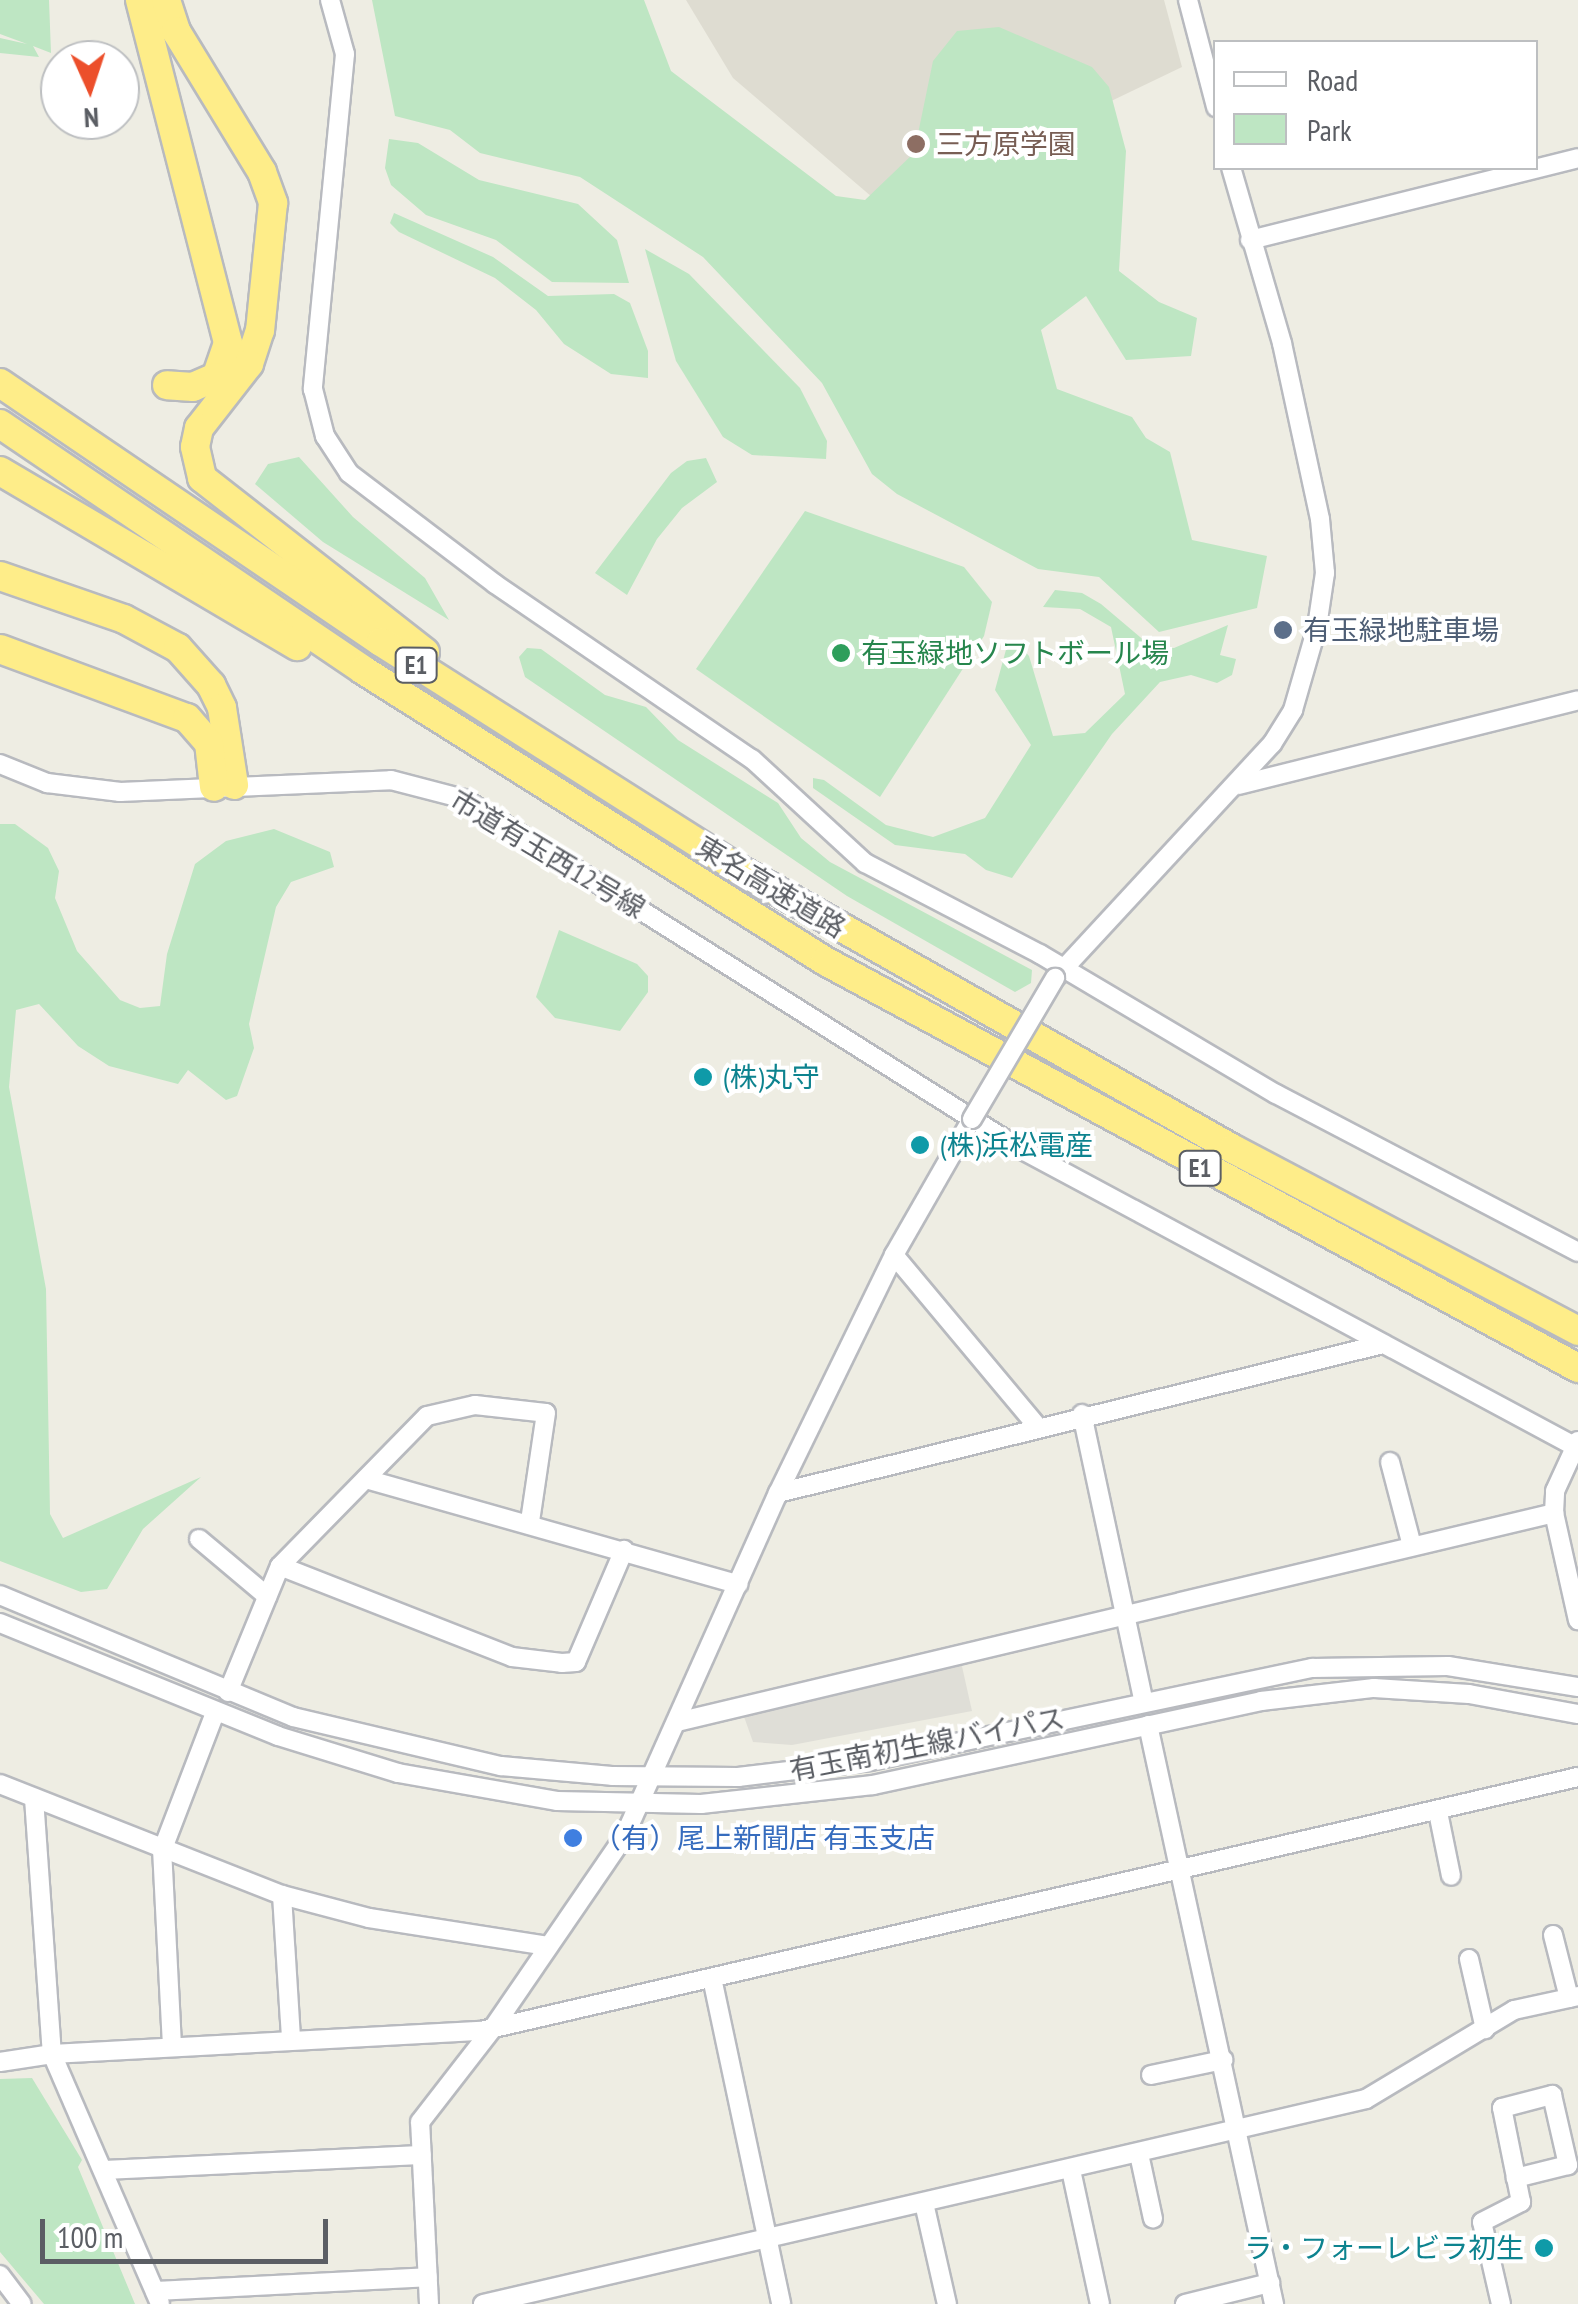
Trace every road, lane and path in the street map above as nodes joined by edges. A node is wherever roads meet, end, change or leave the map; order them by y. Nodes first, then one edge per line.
1 (140, 0) edge
2 (166, 0) edge
3 (330, 0) edge
4 (1188, 0) edge
5 (1213, 96) edge
6 (1578, 158) edge
7 (1538, 168) edge
8 (1232, 170) edge
9 (1530, 170) edge
10 (1250, 240) junction
11 (0, 383) edge
12 (167, 384) dead end
13 (0, 424) edge
14 (0, 471) edge
15 (0, 576) edge
16 (0, 649) edge
17 (1578, 700) edge
18 (535, 741) junction
19 (0, 764) edge
20 (516, 770) junction
21 (224, 786) junction
22 (1238, 786) junction
23 (1058, 974) junction
24 (972, 1120) junction
25 (1578, 1252) edge
26 (894, 1256) junction
27 (1578, 1332) edge
28 (1383, 1344) junction
29 (1578, 1368) edge
30 (1082, 1414) junction
31 (1036, 1424) junction
32 (1577, 1445) edge
33 (1390, 1462) dead end
34 (366, 1479) junction
35 (778, 1492) junction
36 (1554, 1513) junction
37 (530, 1522) junction
38 (199, 1539) dead end
39 (1412, 1546) junction
40 (624, 1550) junction
41 (280, 1566) junction
42 (738, 1584) junction
43 (0, 1595) edge
44 (267, 1596) junction
45 (1123, 1616) junction
46 (1578, 1620) edge
47 (0, 1623) edge
48 (1578, 1687) edge
49 (228, 1692) junction
50 (1143, 1700) junction
51 (215, 1713) junction
52 (1578, 1714) edge
53 (677, 1722) junction
54 (1148, 1725) junction
55 (652, 1779) junction
56 (1573, 1781) edge
57 (0, 1784) edge
58 (34, 1798) junction
59 (640, 1804) junction
60 (1438, 1812) junction
61 (162, 1851) junction
62 (1178, 1870) junction
63 (1451, 1876) dead end
64 (282, 1895) junction
65 (1554, 1936) dead end
66 (548, 1946) junction
67 (1469, 1959) dead end
68 (712, 1978) junction
69 (1573, 1997) edge
70 (494, 2028) junction
71 (1486, 2029) junction
72 (290, 2040) junction
73 (172, 2046) junction
74 (52, 2054) junction
75 (1223, 2060) junction
76 (0, 2062) edge
77 (1152, 2075) dead end
78 (1236, 2130) junction
79 (1139, 2154) junction
80 (422, 2155) junction
81 (103, 2170) junction
82 (1071, 2170) junction
83 (1516, 2178) junction
84 (924, 2204) junction
85 (1153, 2220) dead end
86 (768, 2238) junction
87 (0, 2275) edge
88 (428, 2276) junction
89 (1270, 2284) junction
90 (158, 2298) edge
91 (22, 2304) edge
92 (428, 2304) edge
93 (482, 2304) edge
94 (781, 2304) edge
95 (947, 2304) edge
96 (1100, 2304) edge
97 (1185, 2304) edge
98 (1274, 2304) edge
99 (1501, 2304) edge

1 - 12 highway
2 - 18 highway
3 - 23 street
4 - 5 street
6 - 7 street
8 - 10 street
9 - 10 street
10 - 22 street
11 - 18 highway, 東名高速道路 / E1
13 - 20 highway, 東名高速道路 / E1
14 - 20 highway
15 - 21 highway
16 - 21 highway
17 - 22 street
18 - 27 highway, 東名高速道路 / E1
19 - 21 street, 市道有玉西12号線
20 - 29 highway, 東名高速道路 / E1
21 - 24 street, 市道有玉西12号線
22 - 23 street
23 - 24 street, bridge
23 - 25 street
24 - 26 street
24 - 28 street, 市道有玉西12号線
26 - 31 street
26 - 35 street
28 - 30 street
28 - 32 street, 市道有玉西12号線
30 - 31 street
30 - 45 street
31 - 35 street
32 - 36 street
33 - 39 street
34 - 37 street
34 - 37 street
34 - 41 street
35 - 42 street
36 - 39 street
36 - 46 street
37 - 40 street
38 - 44 street
39 - 45 street
40 - 41 street
40 - 42 street
41 - 44 street
42 - 53 street
43 - 49 street, 有玉南初生線バイパス
44 - 49 street
45 - 50 street
45 - 53 street
47 - 51 street, 有玉南初生線バイパス
48 - 50 street, 有玉南初生線バイパス
49 - 55 street, 有玉南初生線バイパス
50 - 55 street, 有玉南初生線バイパス
51 - 59 street, 有玉南初生線バイパス
51 - 61 street
52 - 54 street, 有玉南初生線バイパス
53 - 55 street
54 - 59 street, 有玉南初生線バイパス
54 - 62 street
55 - 59 street
56 - 60 street
57 - 58 street
58 - 61 street
58 - 74 street
59 - 66 street
60 - 62 street
60 - 63 street
61 - 64 street
61 - 73 street
62 - 68 street
62 - 75 street
64 - 66 street
64 - 72 street
65 - 69 street
66 - 70 street
67 - 71 street
68 - 70 street
68 - 86 street
69 - 71 street
70 - 72 street
70 - 80 street
71 - 78 street
72 - 73 street
73 - 74 street
74 - 76 street
74 - 81 street
75 - 77 street
75 - 78 street
78 - 79 street
78 - 89 street
79 - 82 street
79 - 85 street
80 - 81 street
80 - 88 street
81 - 90 street
82 - 84 street
82 - 96 street
83 - 83 street
83 - 99 street
84 - 86 street
84 - 95 street
86 - 93 street
86 - 94 street
87 - 91 street
88 - 90 street
88 - 92 street
89 - 97 street
89 - 98 street

